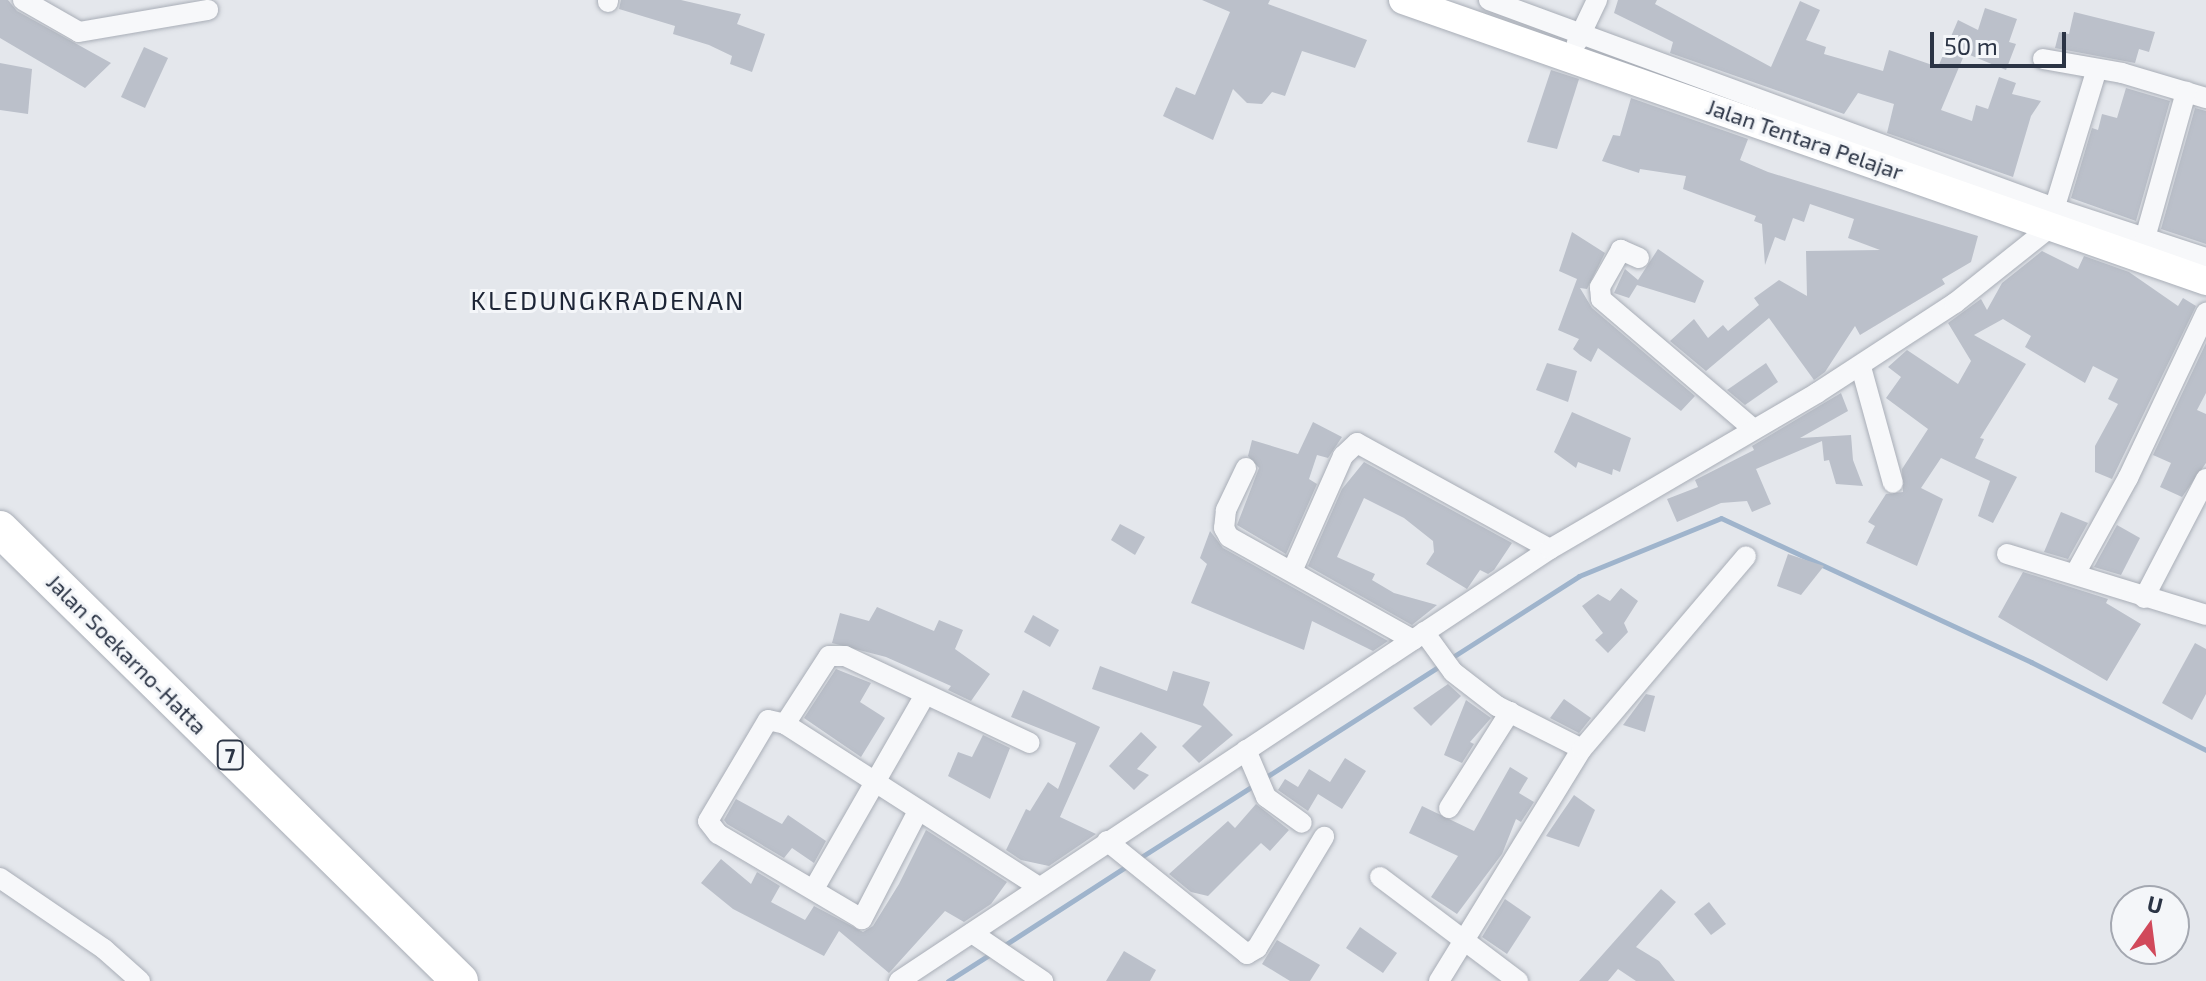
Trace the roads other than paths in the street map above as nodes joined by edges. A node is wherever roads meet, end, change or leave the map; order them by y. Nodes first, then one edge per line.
1 (23, 0) edge
2 (1403, 0) edge
3 (1489, 0) edge
4 (1597, 0) edge
5 (208, 10) dead end
6 (1576, 45) junction
7 (2043, 59) dead end
8 (2097, 69) junction
9 (2196, 95) edge
10 (2052, 219) junction
11 (2145, 238) junction
12 (1639, 258) dead end
13 (2206, 258) edge
14 (2206, 281) edge
15 (2206, 313) edge
16 (1861, 367) junction
17 (1751, 427) junction
18 (1246, 468) dead end
19 (2206, 479) edge
20 (1893, 483) dead end
21 (0, 529) edge
22 (1550, 549) junction
23 (2007, 554) dead end
24 (1746, 556) dead end
25 (1293, 569) junction
26 (2075, 574) junction
27 (2144, 598) junction
28 (2206, 615) edge
29 (1419, 636) junction
30 (925, 695) junction
31 (1510, 712) junction
32 (785, 724) junction
33 (1030, 743) dead end
34 (1582, 749) junction
35 (1250, 757) junction
36 (874, 783) junction
37 (1449, 808) dead end
38 (918, 811) junction
39 (1302, 823) dead end
40 (1324, 837) dead end
41 (1107, 841) junction
42 (1380, 877) dead end
43 (0, 878) edge
44 (815, 887) junction
45 (1039, 887) junction
46 (972, 933) junction
47 (1463, 938) junction
48 (140, 981) edge
49 (460, 981) edge
50 (899, 981) edge
51 (1043, 981) edge
52 (1439, 981) edge
53 (1518, 981) edge

1 - 5 street
2 - 6 main road, Jalan Tentara Pelajar
3 - 6 street
4 - 6 street
6 - 10 main road, Jalan Tentara Pelajar
7 - 8 street
8 - 9 street
8 - 10 street
9 - 11 street
10 - 11 street
10 - 14 main road, Jalan Tentara Pelajar
10 - 16 street
11 - 13 street
12 - 17 street
15 - 26 street
16 - 17 street
16 - 20 street
17 - 22 street
18 - 25 street
19 - 27 street
21 - 49 highway, Jalan Soekarno-Hatta / 7
22 - 25 street
22 - 29 street
23 - 26 street
24 - 34 street
25 - 29 street
26 - 27 street
27 - 28 street
29 - 31 street
29 - 35 street
30 - 32 street
30 - 33 street
30 - 36 street
31 - 34 street
31 - 37 street
32 - 36 street
32 - 44 street
34 - 47 street
35 - 39 street
35 - 41 street
36 - 38 street
36 - 44 street
38 - 44 street
38 - 45 street
40 - 41 street
41 - 45 street
42 - 47 street
43 - 48 street
45 - 46 street
46 - 50 street
46 - 51 street
47 - 52 street
47 - 53 street

